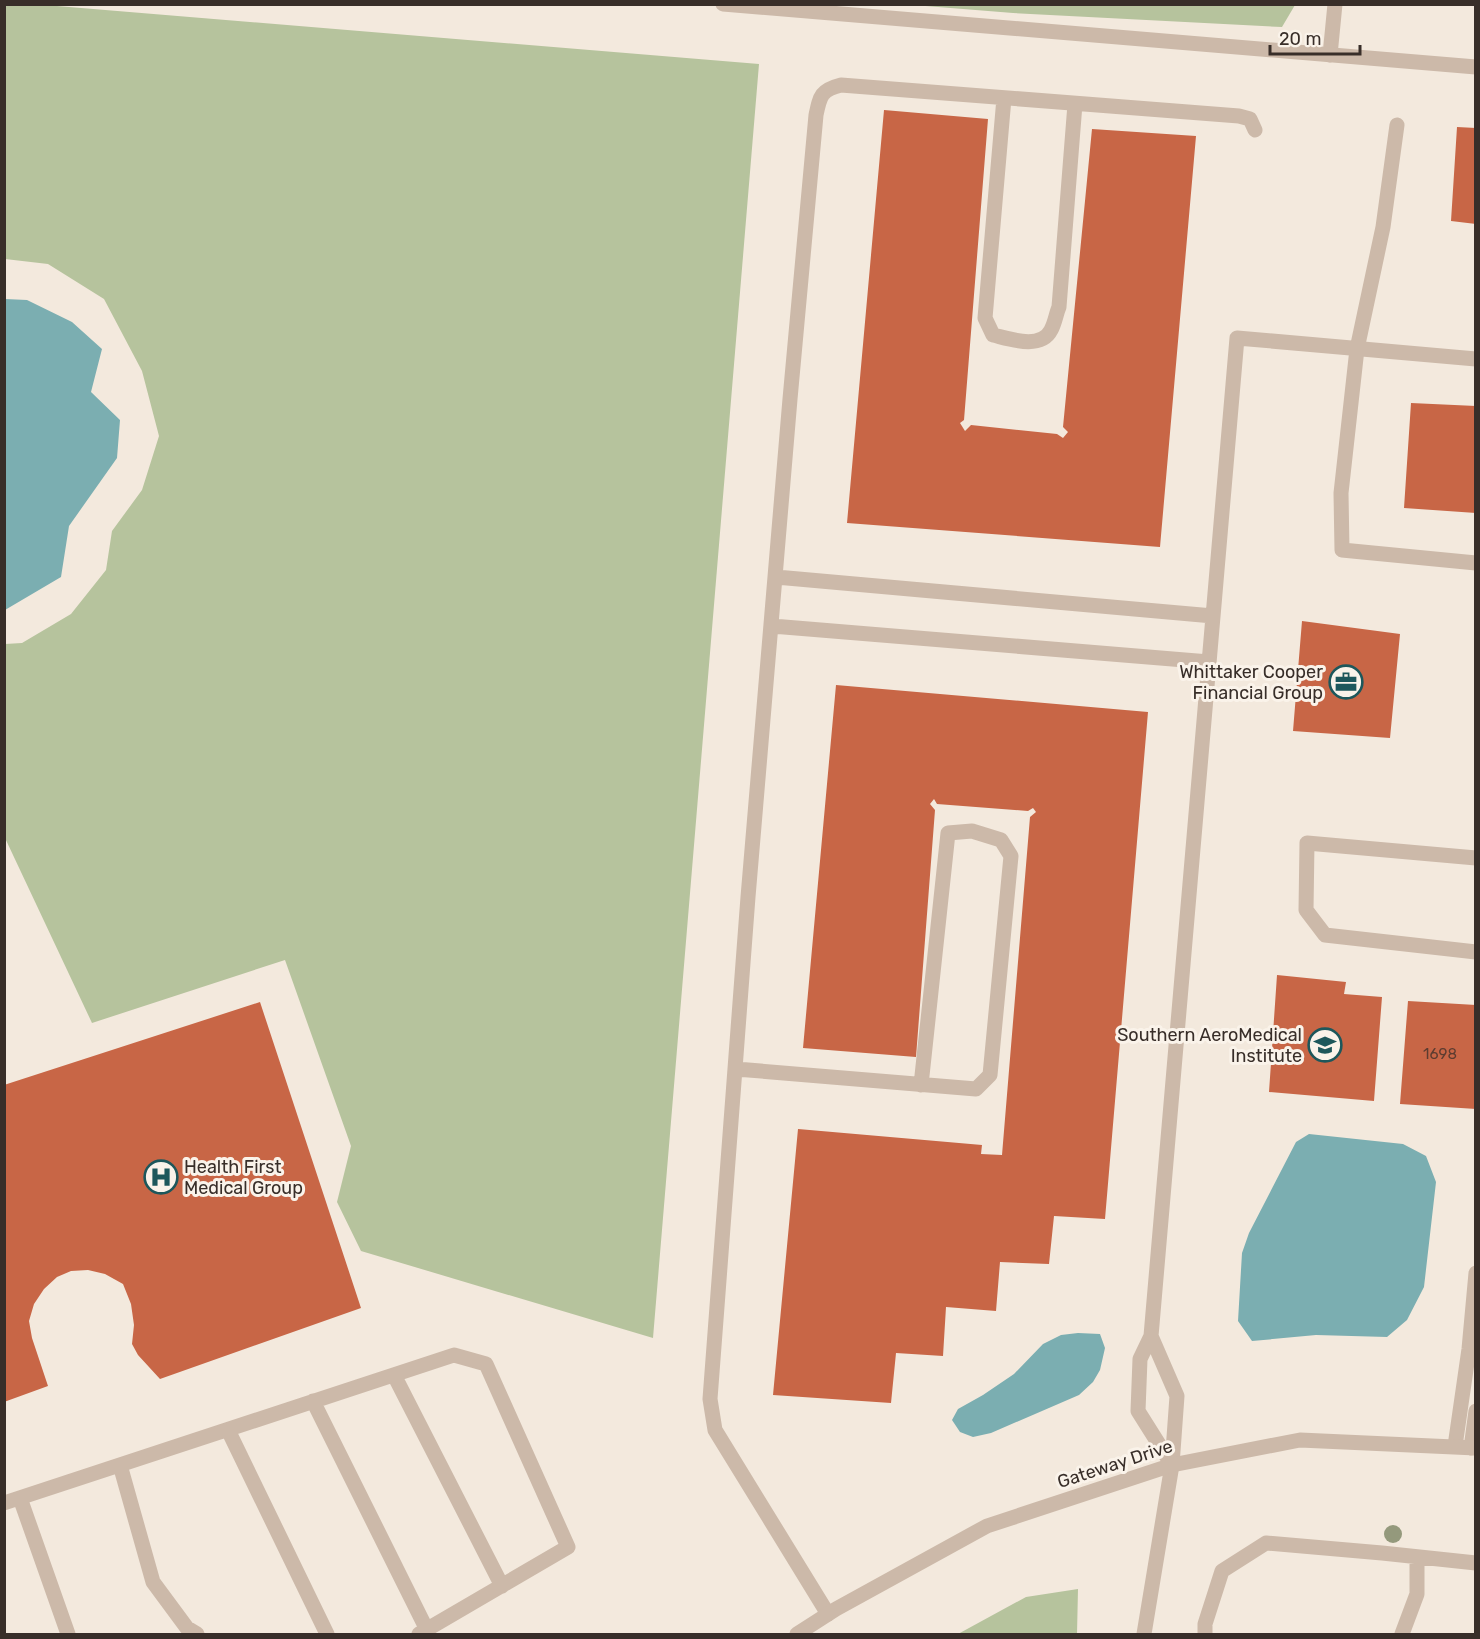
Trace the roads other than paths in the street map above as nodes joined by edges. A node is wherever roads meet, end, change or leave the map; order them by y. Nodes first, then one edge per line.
1 (723, 4) edge
2 (1335, 4) edge
3 (1330, 55) junction
4 (1476, 67) edge
5 (1004, 98) junction
6 (1075, 104) junction
7 (1397, 125) dead end
8 (1255, 130) dead end
9 (1357, 349) junction
10 (1476, 359) edge
11 (1476, 563) edge
12 (776, 577) junction
13 (1213, 616) junction
14 (772, 626) junction
15 (1209, 662) junction
16 (1476, 858) edge
17 (1476, 952) edge
18 (736, 1069) junction
19 (921, 1085) junction
20 (1476, 1273) edge
21 (1151, 1336) junction
22 (1472, 1344) edge
23 (394, 1375) junction
24 (313, 1401) junction
25 (1476, 1411) edge
26 (228, 1430) junction
27 (1455, 1446) junction
28 (1473, 1448) edge
29 (1172, 1465) junction
30 (120, 1466) junction
31 (20, 1498) junction
32 (4, 1503) edge
33 (1417, 1557) junction
34 (1476, 1563) edge
35 (502, 1586) junction
36 (828, 1614) junction
37 (191, 1632) edge
38 (423, 1632) edge
39 (68, 1635) edge
40 (327, 1635) edge
41 (797, 1635) edge
42 (1144, 1635) edge
43 (1205, 1635) edge
44 (1402, 1635) edge

1 - 3 street
2 - 3 street
3 - 4 street
5 - 6 street
5 - 6 street
5 - 12 street
6 - 8 street
7 - 9 street
9 - 10 street
9 - 11 street
9 - 13 street
12 - 13 street
12 - 14 street
13 - 15 street
14 - 15 street
14 - 18 street
15 - 21 street
16 - 17 street
18 - 19 street
18 - 36 street
19 - 19 street
20 - 22 street
21 - 29 street
21 - 29 street
22 - 27 street
23 - 24 street
23 - 35 street
23 - 35 street
24 - 26 street
24 - 38 street
25 - 28 street
26 - 30 street
26 - 40 street
27 - 28 street, Gateway Drive
27 - 29 street, Gateway Drive
29 - 36 street, Gateway Drive
29 - 42 street
30 - 31 street
30 - 37 street
31 - 32 street
31 - 39 street
33 - 34 street
33 - 43 street
33 - 44 street
35 - 38 street
36 - 41 street, Gateway Drive

